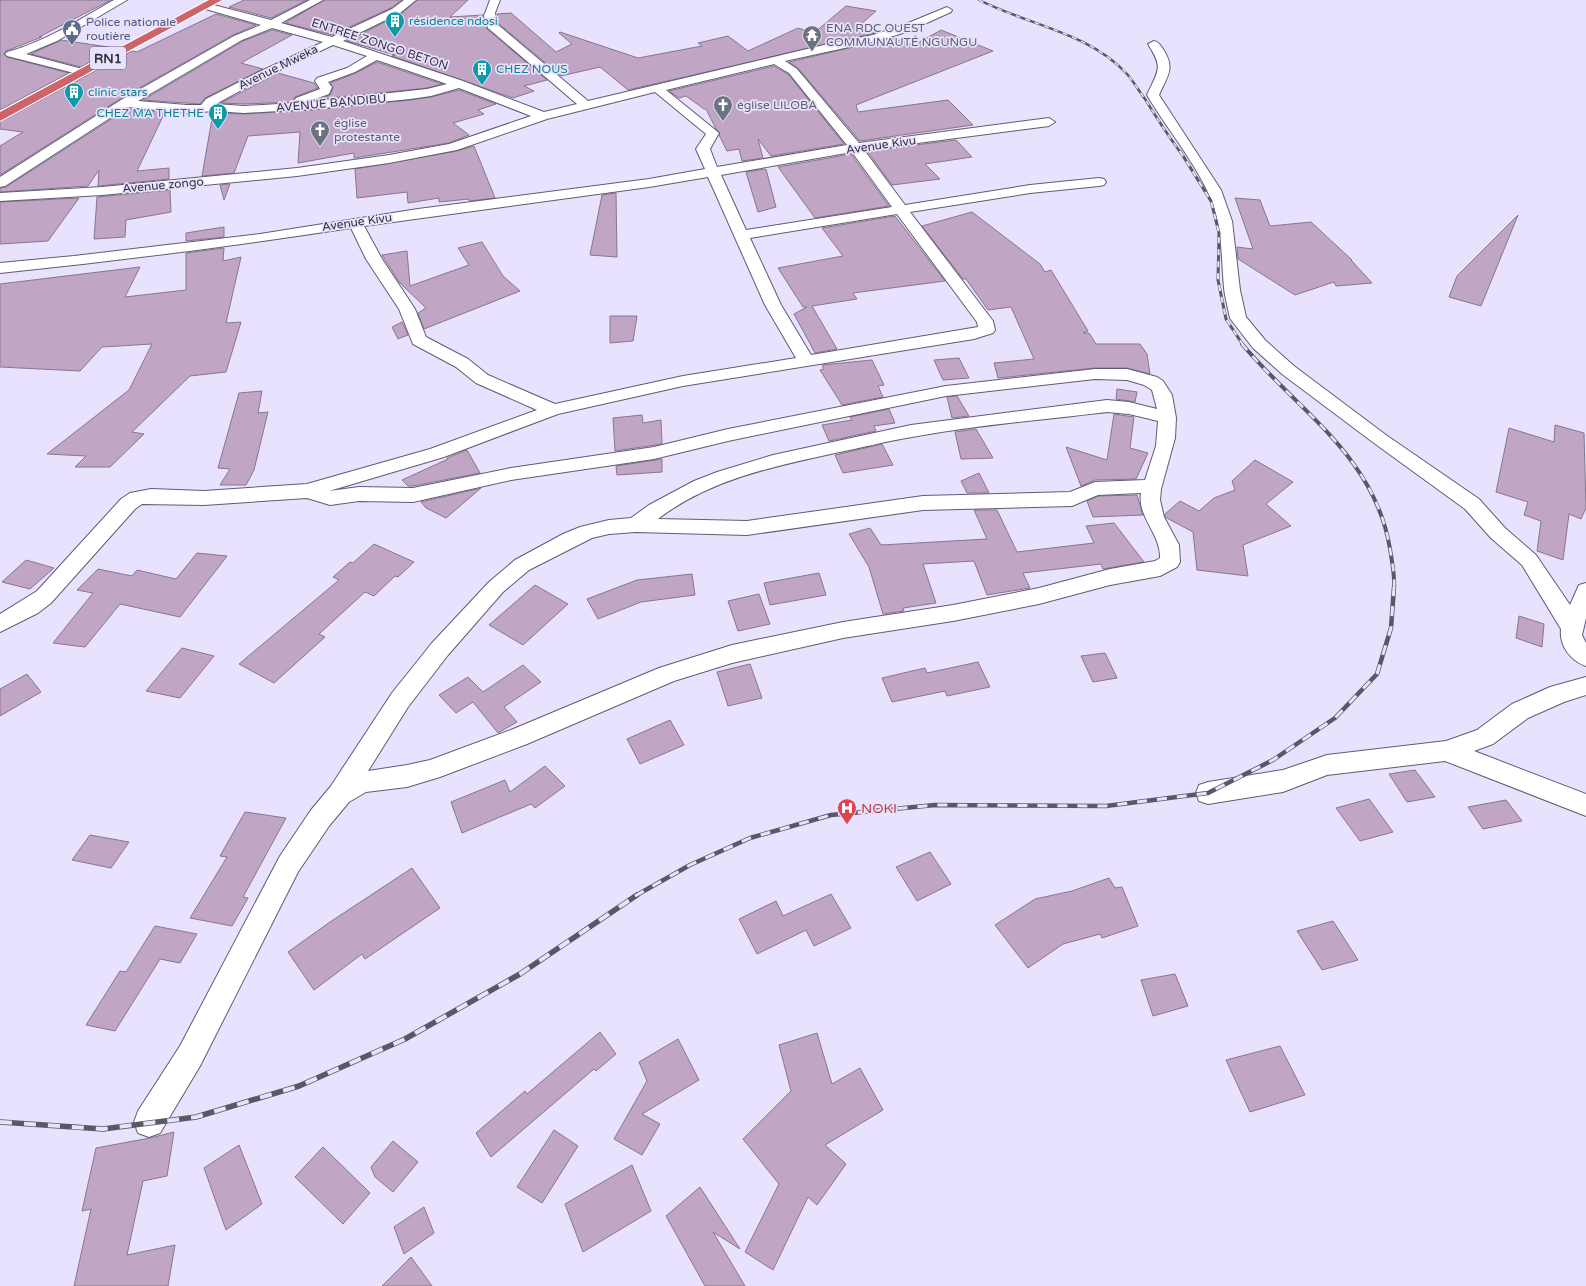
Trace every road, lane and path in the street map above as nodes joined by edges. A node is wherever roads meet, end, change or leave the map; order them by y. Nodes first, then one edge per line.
1 (122, 0) edge
2 (217, 0) edge
3 (318, 0) edge
4 (411, 0) edge
5 (494, 2) edge
6 (206, 6) junction
7 (946, 10) dead end
8 (272, 24) junction
9 (333, 41) junction
10 (1154, 44) dead end
11 (0, 51) edge
12 (15, 55) junction
13 (373, 55) junction
14 (776, 60) junction
15 (82, 72) junction
16 (459, 84) junction
17 (658, 89) junction
18 (125, 104) junction
19 (210, 105) junction
20 (586, 106) junction
21 (296, 107) junction
22 (543, 116) junction
23 (0, 117) edge
24 (1049, 122) dead end
25 (856, 148) junction
26 (714, 172) junction
27 (1099, 182) dead end
28 (0, 183) edge
29 (0, 197) edge
30 (902, 209) junction
31 (356, 224) junction
32 (741, 235) junction
33 (0, 268) edge
34 (806, 360) junction
35 (553, 410) junction
36 (1166, 417) junction
37 (1153, 486) junction
38 (307, 491) junction
39 (636, 525) junction
40 (1586, 591) edge
41 (0, 624) edge
42 (1572, 629) junction
43 (1586, 657) edge
44 (1586, 686) edge
45 (1446, 751) junction
46 (1208, 793) dead end
47 (340, 794) junction
48 (1586, 805) edge
49 (149, 1122) dead end

1 - 12 street
2 - 6 highway, RN1
3 - 8 street
4 - 9 street, Avenue Mweka
5 - 20 street
6 - 8 street, ENTREE ZONGO BETON
6 - 15 highway, RN1
7 - 14 street, Avenue zongo
8 - 9 street, ENTREE ZONGO BETON
8 - 18 street
9 - 13 street, ENTREE ZONGO BETON
9 - 19 street, Avenue Mweka
10 - 42 street
11 - 12 street
12 - 15 street
13 - 16 street, ENTREE ZONGO BETON
13 - 21 street
14 - 17 street, Avenue zongo
14 - 25 street
15 - 23 highway, RN1
16 - 21 street, AVENUE BANDIBU
16 - 22 street, ENTREE ZONGO BETON
17 - 20 street, Avenue zongo
17 - 26 street
18 - 19 street, AVENUE BANDIBU
18 - 28 street
19 - 21 street, AVENUE BANDIBU
20 - 22 street, Avenue zongo
22 - 29 street, Avenue zongo
24 - 25 street, Avenue Kivu
25 - 26 street, Avenue Kivu
25 - 30 street
26 - 31 street, Avenue Kivu
26 - 32 street
27 - 30 street
30 - 32 street
30 - 34 street
31 - 33 street, Avenue Kivu
31 - 35 street
32 - 34 street
34 - 35 street
35 - 38 street
36 - 37 street
36 - 38 street
36 - 39 street
37 - 39 street
37 - 47 street
38 - 41 street
39 - 47 street
40 - 42 street
42 - 43 street
44 - 45 street
45 - 46 street
45 - 48 street
47 - 49 street

